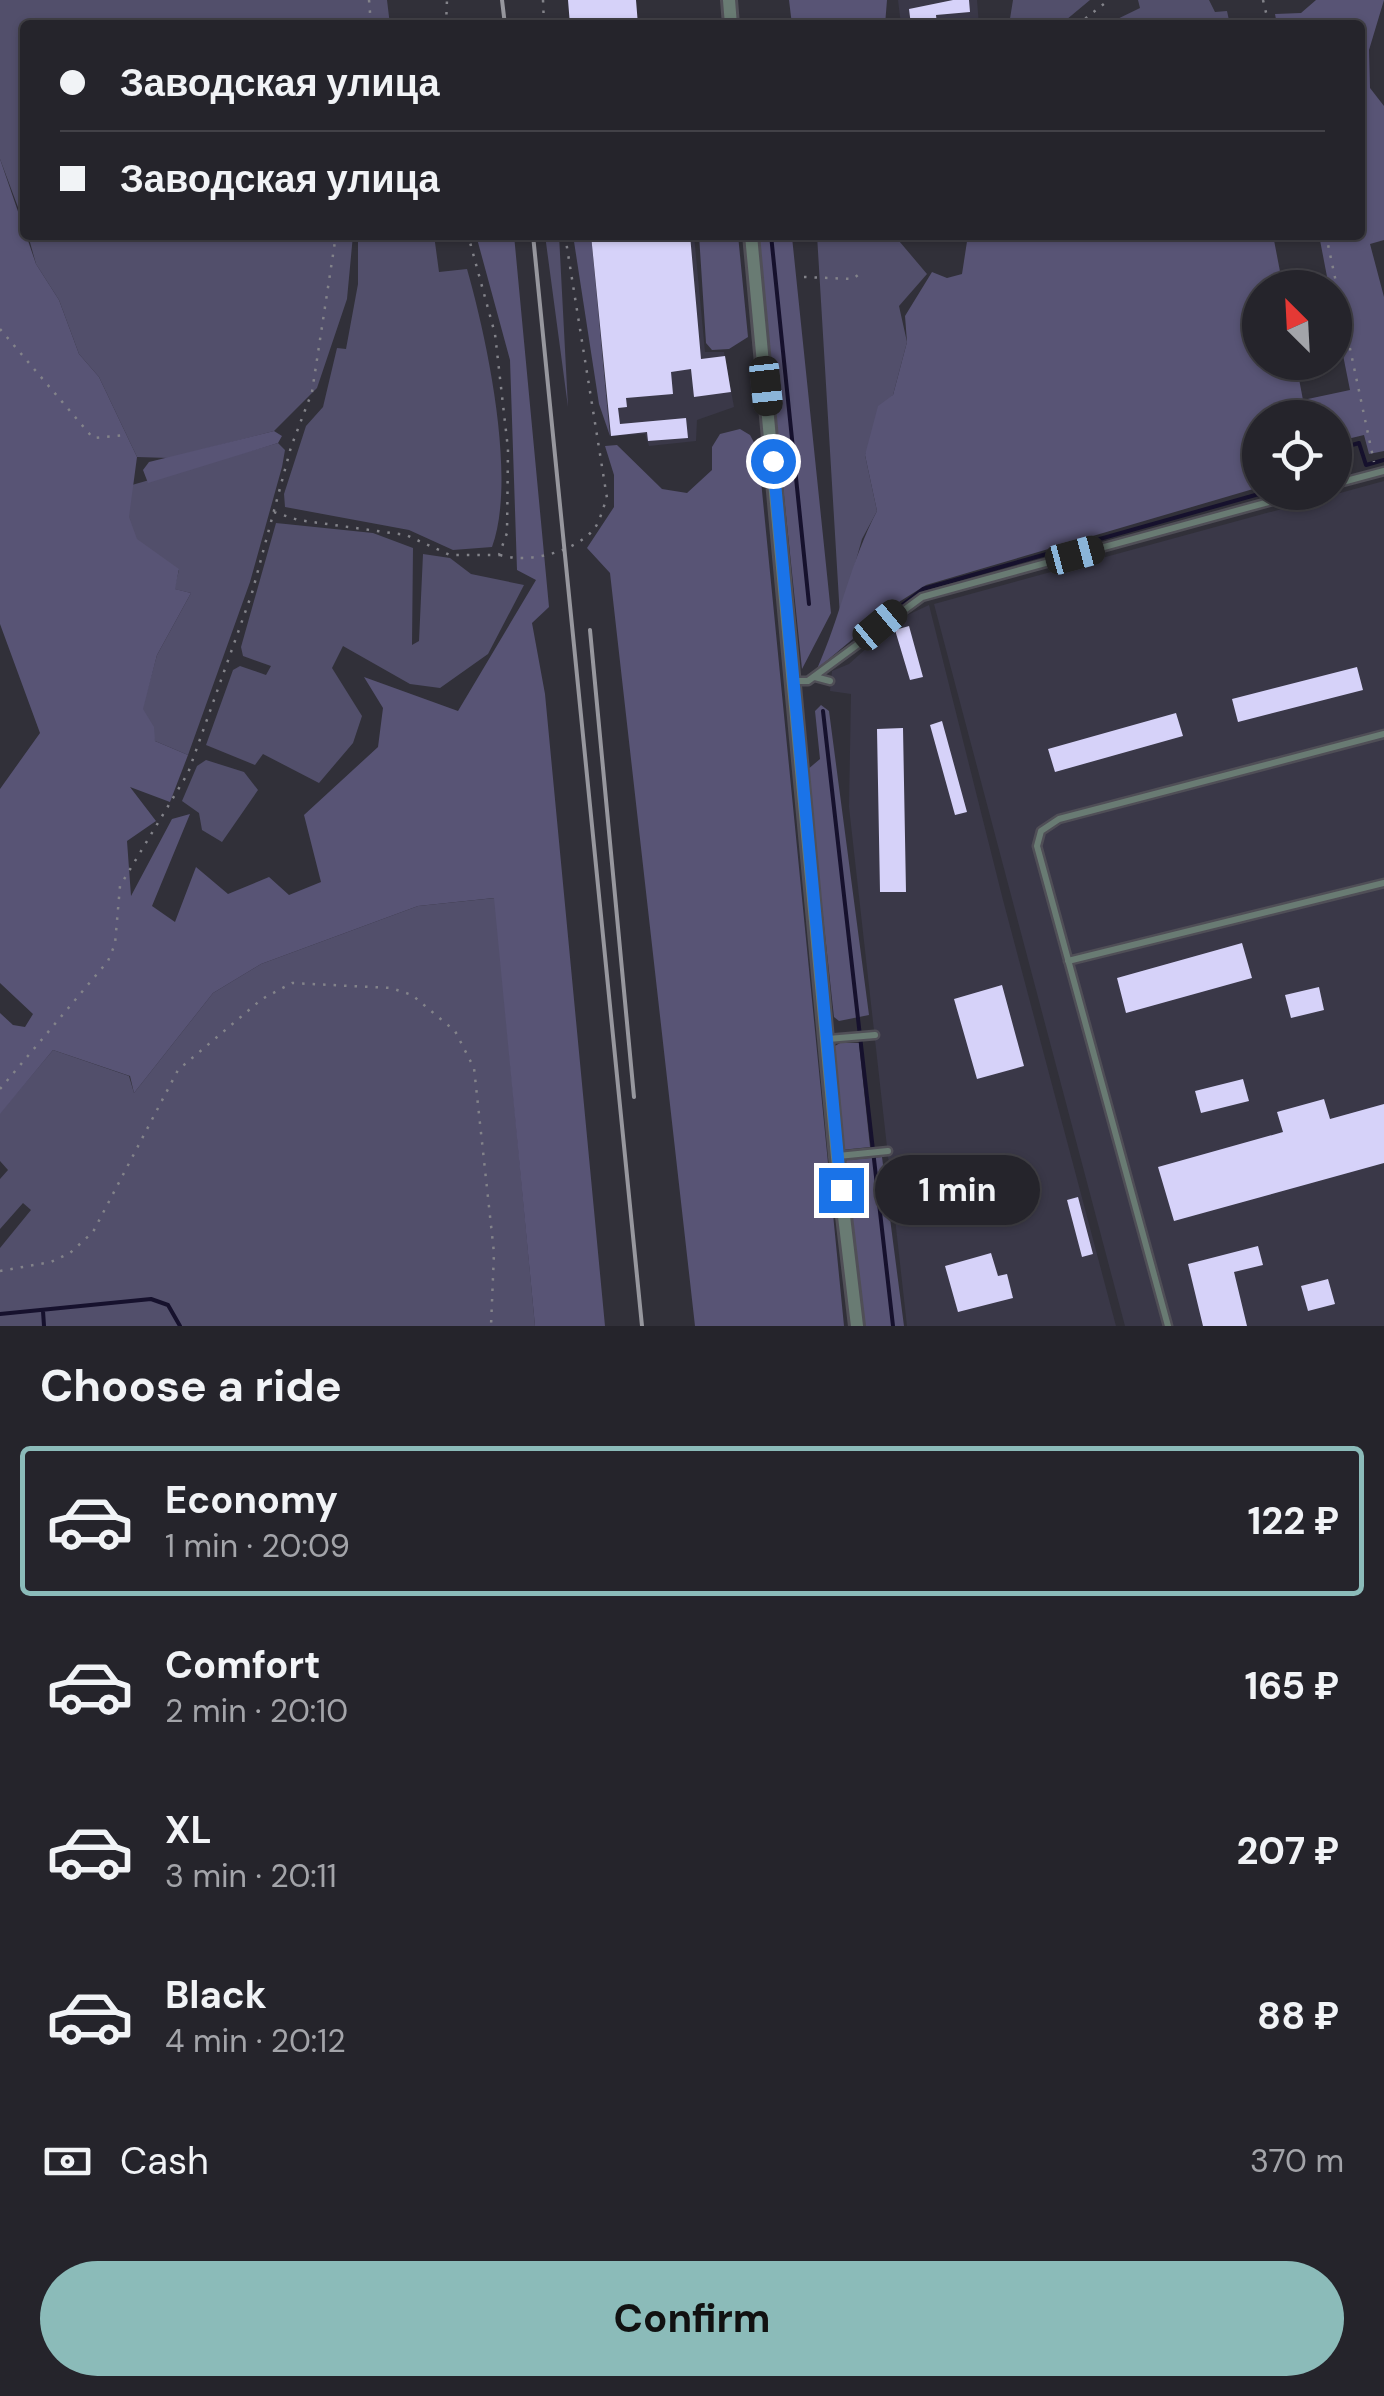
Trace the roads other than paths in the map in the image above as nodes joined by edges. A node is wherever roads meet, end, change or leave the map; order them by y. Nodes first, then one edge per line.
1 (752, 240) edge
2 (1381, 472) edge
3 (1352, 480) edge
4 (1242, 509) edge
5 (814, 676) junction
6 (792, 681) junction
7 (830, 681) dead end
8 (1384, 734) edge
9 (1384, 882) edge
10 (1068, 961) junction
11 (875, 1034) dead end
12 (826, 1039) junction
13 (888, 1151) dead end
14 (837, 1156) junction
15 (857, 1326) edge
16 (1168, 1326) edge

1 - 6 street
2 - 3 lane
4 - 5 lane
5 - 6 lane
5 - 7 lane
6 - 12 street
8 - 10 lane
9 - 10 lane
10 - 16 lane
11 - 12 lane
12 - 14 street
13 - 14 lane
14 - 15 street

